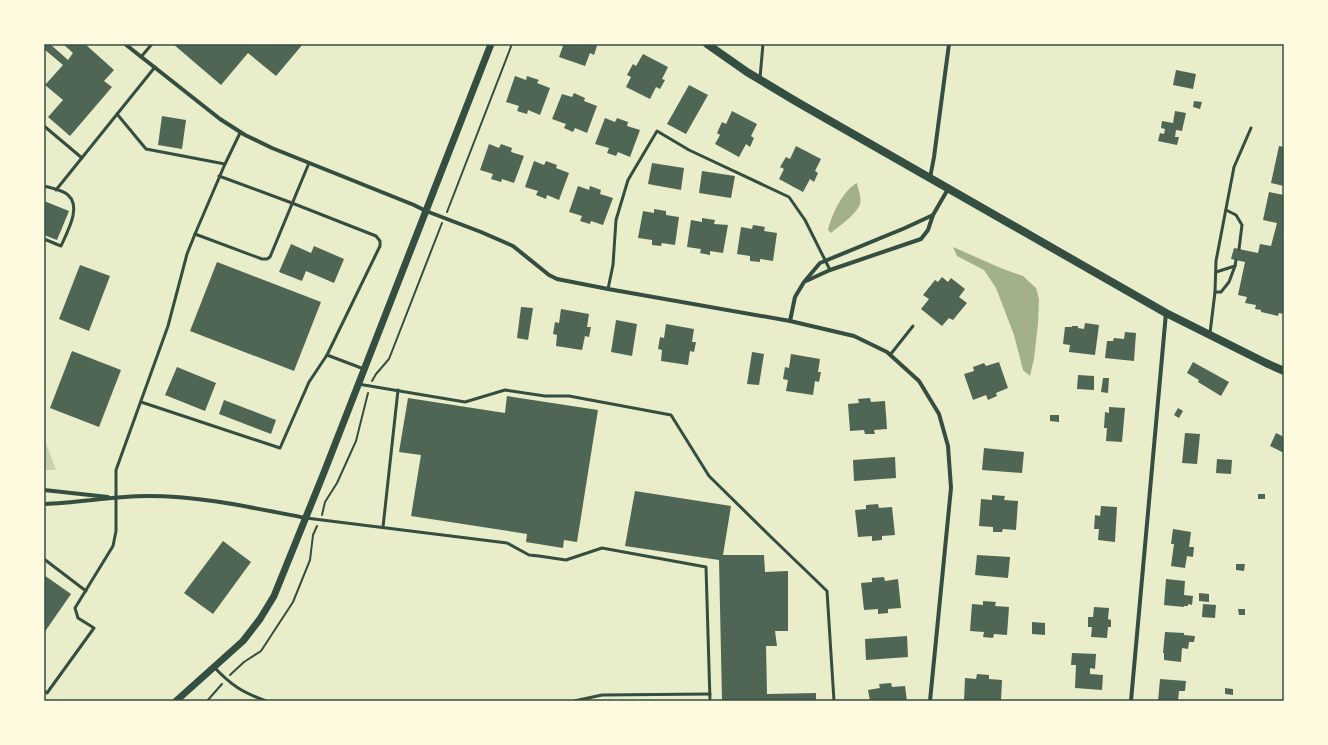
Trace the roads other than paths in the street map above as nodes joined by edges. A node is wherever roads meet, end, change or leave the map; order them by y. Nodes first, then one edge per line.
1 (125, 44) edge
2 (152, 44) edge
3 (491, 44) edge
4 (707, 44) edge
5 (763, 44) edge
6 (949, 44) edge
7 (141, 57) junction
8 (155, 67) junction
9 (760, 80) junction
10 (117, 114) junction
11 (44, 126) edge
12 (1251, 128) dead end
13 (240, 133) junction
14 (82, 158) junction
15 (309, 163) junction
16 (224, 164) junction
17 (220, 176) junction
18 (930, 178) junction
19 (44, 186) edge
20 (948, 189) junction
21 (56, 190) junction
22 (292, 203) junction
23 (1226, 210) junction
24 (426, 211) junction
25 (933, 215) junction
26 (195, 234) junction
27 (44, 239) edge
28 (1239, 249) dead end
29 (826, 260) junction
30 (1236, 260) dead end
31 (1235, 266) junction
32 (830, 270) junction
33 (1216, 272) junction
34 (804, 282) junction
35 (608, 289) junction
36 (1215, 292) junction
37 (1166, 313) junction
38 (790, 321) junction
39 (913, 326) dead end
40 (1210, 335) junction
41 (327, 355) junction
42 (890, 355) junction
43 (364, 369) junction
44 (1284, 371) edge
45 (358, 384) junction
46 (398, 390) junction
47 (141, 402) junction
48 (44, 490) edge
49 (116, 498) junction
50 (44, 504) edge
51 (306, 518) junction
52 (383, 527) junction
53 (44, 559) edge
54 (86, 591) junction
55 (214, 667) junction
56 (44, 691) edge
57 (710, 694) junction
58 (176, 701) edge
59 (266, 701) edge
60 (574, 701) edge
61 (710, 701) edge
62 (834, 701) edge
63 (930, 701) edge
64 (1131, 701) edge

1 - 7 street
2 - 7 lane
3 - 24 street
4 - 9 main road
5 - 9 lane
6 - 18 street
7 - 8 street
8 - 10 lane
8 - 13 street
9 - 18 main road
10 - 14 lane
10 - 16 lane
11 - 14 lane
12 - 23 lane
13 - 15 street
13 - 16 lane
14 - 21 lane
15 - 22 lane
15 - 24 street
16 - 17 lane
17 - 22 lane
17 - 26 lane
18 - 20 main road
19 - 21 lane
20 - 25 street
20 - 37 main road
21 - 27 lane
22 - 26 lane
22 - 41 lane
23 - 28 lane
23 - 33 lane
24 - 35 street
24 - 43 street
25 - 29 street
25 - 32 street
26 - 47 lane
29 - 32 lane
29 - 34 street
29 - 35 lane
30 - 31 lane
31 - 33 lane
31 - 36 lane
32 - 34 street
33 - 36 lane
34 - 38 street
35 - 38 street
36 - 40 lane
37 - 40 main road
37 - 64 street
38 - 42 street
39 - 42 lane
40 - 44 main road
41 - 43 lane
41 - 47 lane
42 - 63 street
43 - 45 street
45 - 46 lane
45 - 51 street
46 - 52 lane
46 - 62 lane
47 - 49 lane
48 - 49 street
49 - 50 street
49 - 51 street
49 - 54 lane
51 - 52 lane
51 - 55 street
52 - 57 lane
53 - 54 lane
54 - 56 lane
55 - 58 street
55 - 59 lane
57 - 60 lane
57 - 61 lane

